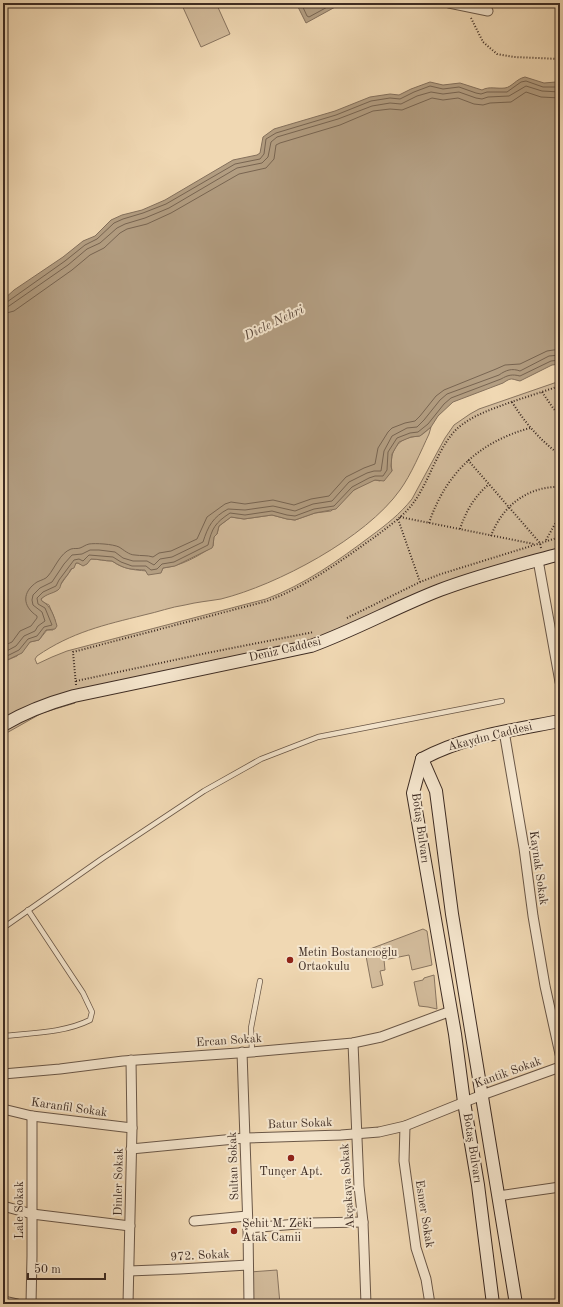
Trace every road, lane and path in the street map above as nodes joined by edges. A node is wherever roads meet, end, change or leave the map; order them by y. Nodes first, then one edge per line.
1 (449, 3) edge
2 (464, 6) junction
3 (488, 11) dead end
4 (560, 59) edge
5 (560, 386) edge
6 (542, 392) junction
7 (512, 402) junction
8 (560, 416) edge
9 (530, 428) junction
10 (560, 455) edge
11 (468, 460) junction
12 (489, 484) junction
13 (560, 487) edge
14 (509, 507) junction
15 (560, 515) edge
16 (399, 518) junction
17 (429, 523) junction
18 (460, 530) junction
19 (491, 536) junction
20 (560, 537) edge
21 (546, 541) junction
22 (540, 543) junction
23 (535, 544) junction
24 (560, 554) edge
25 (538, 560) junction
26 (420, 582) junction
27 (345, 619) dead end
28 (319, 631) dead end
29 (76, 681) junction
30 (560, 682) edge
31 (77, 696) junction
32 (502, 701) dead end
33 (560, 720) edge
34 (3, 725) edge
35 (504, 731) junction
36 (422, 759) junction
37 (28, 910) junction
38 (3, 928) edge
39 (260, 981) dead end
40 (451, 1011) junction
41 (3, 1036) edge
42 (353, 1043) junction
43 (242, 1052) junction
44 (252, 1052) junction
45 (560, 1054) edge
46 (131, 1060) junction
47 (560, 1067) edge
48 (3, 1074) edge
49 (482, 1095) junction
50 (464, 1102) junction
51 (3, 1109) edge
52 (32, 1116) junction
53 (405, 1126) junction
54 (132, 1128) junction
55 (356, 1134) junction
56 (245, 1138) junction
57 (131, 1149) junction
58 (560, 1187) edge
59 (498, 1196) junction
60 (3, 1206) edge
61 (32, 1214) junction
62 (248, 1216) junction
63 (194, 1221) dead end
64 (363, 1222) junction
65 (130, 1226) junction
66 (248, 1228) junction
67 (248, 1265) junction
68 (129, 1271) junction
69 (3, 1301) edge
70 (17, 1304) edge
71 (31, 1304) edge
72 (128, 1304) edge
73 (249, 1304) edge
74 (366, 1304) edge
75 (430, 1304) edge
76 (493, 1304) edge
77 (516, 1304) edge

1 - 2 street
2 - 3 street
2 - 4 path
5 - 6 path
6 - 7 path
6 - 8 path
7 - 9 path
7 - 16 path
9 - 10 path
9 - 11 path
11 - 12 path
11 - 17 path
12 - 14 path
12 - 18 path
13 - 14 path
14 - 19 path
14 - 22 path
15 - 21 path
16 - 17 path
16 - 26 path
16 - 29 path
17 - 18 path
18 - 19 path
19 - 23 path
20 - 21 path
21 - 22 path
22 - 23 path
23 - 26 path
24 - 25 street, Deniz Caddesi
25 - 30 street
25 - 31 street, Deniz Caddesi
26 - 27 path
28 - 29 path
29 - 31 path
31 - 34 street, Deniz Caddesi
32 - 37 lane
33 - 35 street, Akaydın Caddesi
35 - 36 street, Akaydın Caddesi
35 - 45 street, Kaynak Sokak
36 - 40 street, Botaş Bulvarı
36 - 49 street, Botaş Bulvarı
37 - 38 lane
37 - 41 lane
39 - 44 lane
40 - 42 street, Ercan Sokak
40 - 50 street, Botaş Bulvarı
42 - 44 street, Ercan Sokak
42 - 55 street, Akçakaya Sokak
43 - 44 street, Ercan Sokak
43 - 46 street, Ercan Sokak
43 - 56 street, Sultan Sokak
46 - 48 street, Ercan Sokak
46 - 54 street, Dinler Sokak
47 - 49 street, Kantik Sokak
49 - 50 street, Kantik Sokak
49 - 59 street, Botaş Bulvarı
50 - 53 street, Batur Sokak
50 - 76 street, Botaş Bulvarı
51 - 52 street, Karanfil Sokak
52 - 54 street, Karanfil Sokak
52 - 61 street, Lale Sokak
53 - 55 street, Batur Sokak
53 - 75 street, Esmer Sokak
54 - 57 street, Dinler Sokak
55 - 56 street, Batur Sokak
55 - 64 street, Akçakaya Sokak
56 - 57 street, Batur Sokak
56 - 62 street, Sultan Sokak
57 - 65 street, Dinler Sokak
58 - 59 street
59 - 77 street, Botaş Bulvarı
60 - 61 street
61 - 65 street
61 - 71 street, Lale Sokak
62 - 63 street
62 - 66 street, Sultan Sokak
64 - 66 street
64 - 74 street, Akçakaya Sokak
65 - 68 street, Dinler Sokak
66 - 67 street, Sultan Sokak
67 - 68 street, 972. Sokak
67 - 73 street, Sultan Sokak
68 - 72 street, Dinler Sokak
69 - 70 street

